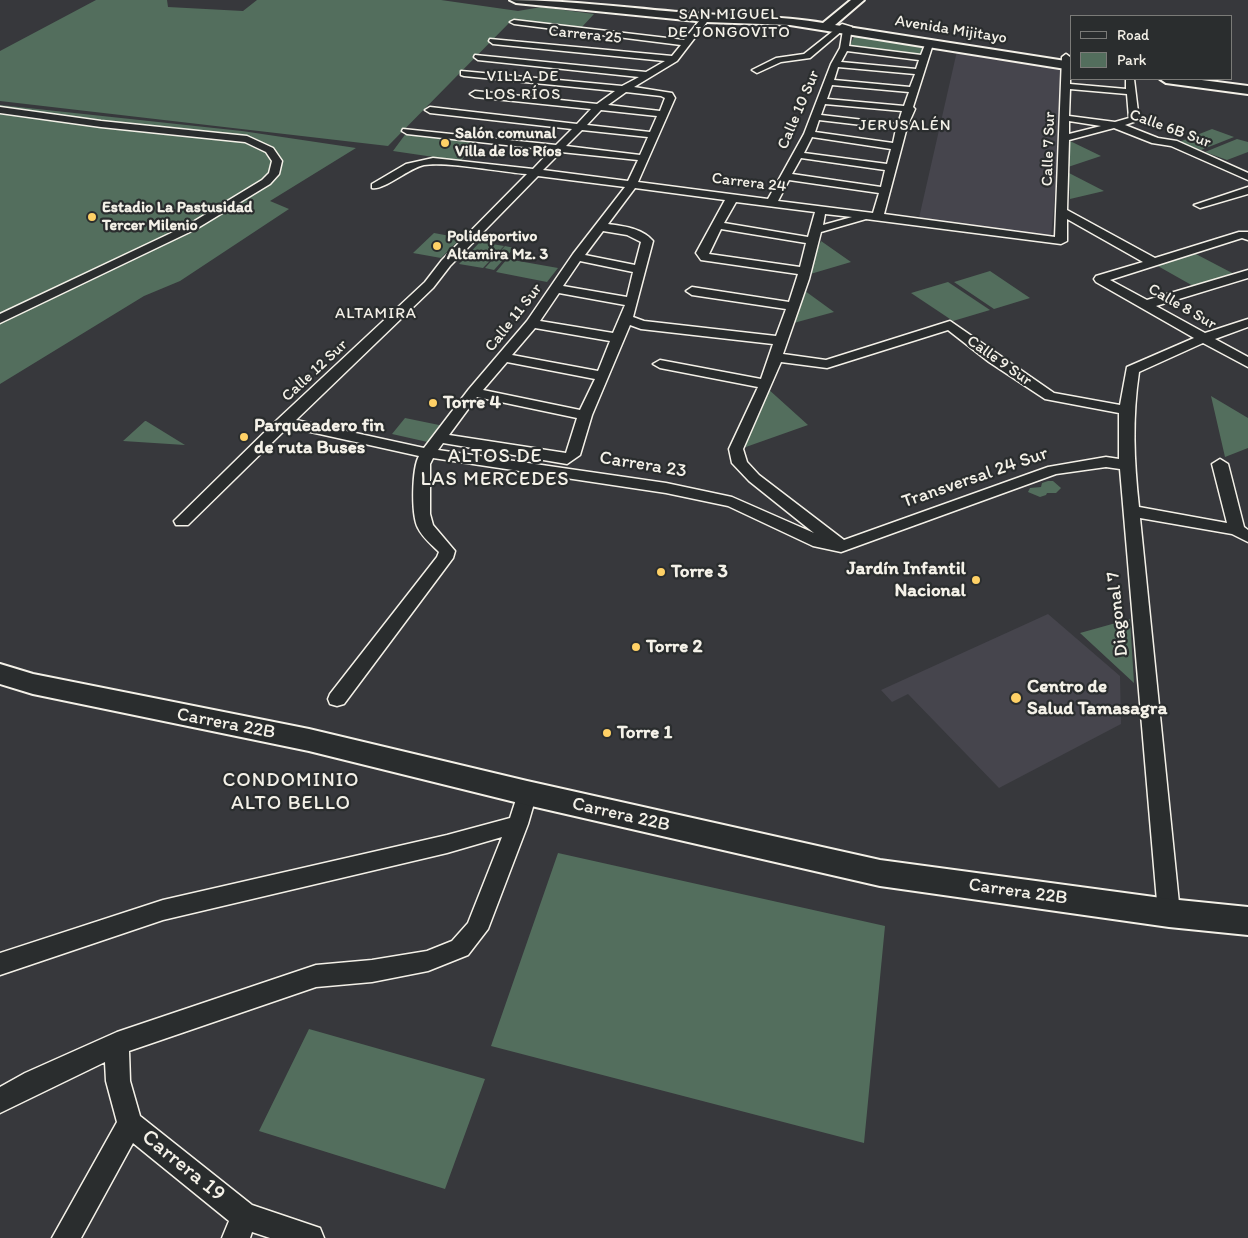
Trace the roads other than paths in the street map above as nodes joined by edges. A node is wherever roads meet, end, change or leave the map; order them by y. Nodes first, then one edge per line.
1 (516, 0) edge
2 (858, 0) edge
3 (872, 0) edge
4 (706, 18) junction
5 (514, 22) dead end
6 (839, 28) junction
7 (568, 30) junction
8 (493, 41) dead end
9 (688, 43) junction
10 (929, 44) junction
11 (553, 47) junction
12 (844, 48) junction
13 (478, 57) dead end
14 (925, 58) junction
15 (674, 59) junction
16 (1069, 62) edge
17 (539, 63) junction
18 (835, 64) junction
19 (757, 70) dead end
20 (920, 72) junction
21 (464, 73) dead end
22 (650, 75) junction
23 (523, 80) junction
24 (1130, 80) edge
25 (1173, 80) edge
26 (1230, 80) edge
27 (829, 82) junction
28 (1248, 82) edge
29 (1066, 86) junction
30 (915, 90) junction
31 (1248, 90) edge
32 (621, 91) junction
33 (1132, 92) junction
34 (475, 94) dead end
35 (505, 98) junction
36 (821, 101) junction
37 (598, 108) junction
38 (910, 109) junction
39 (0, 110) edge
40 (430, 110) dead end
41 (664, 114) junction
42 (488, 116) junction
43 (815, 117) junction
44 (1065, 118) junction
45 (1112, 124) junction
46 (579, 127) junction
47 (902, 127) junction
48 (407, 131) dead end
49 (809, 134) junction
50 (654, 135) junction
51 (1064, 138) junction
52 (898, 147) junction
53 (559, 148) junction
54 (798, 155) junction
55 (643, 158) junction
56 (891, 168) junction
57 (534, 172) junction
58 (785, 176) junction
59 (1248, 176) edge
60 (632, 184) junction
61 (376, 186) dead end
62 (885, 190) junction
63 (1248, 190) edge
64 (732, 198) junction
65 (771, 203) junction
66 (1200, 205) dead end
67 (821, 209) junction
68 (1062, 212) junction
69 (873, 216) junction
70 (718, 225) junction
71 (600, 226) junction
72 (814, 235) junction
73 (1246, 236) edge
74 (1061, 241) joint
75 (577, 257) junction
76 (1153, 262) junction
77 (639, 270) junction
78 (805, 271) junction
79 (1248, 274) edge
80 (557, 289) junction
81 (692, 291) dead end
82 (632, 302) junction
83 (1145, 305) junction
84 (793, 306) junction
85 (625, 318) junction
86 (0, 320) edge
87 (1248, 323) edge
88 (532, 324) junction
89 (618, 338) junction
90 (1204, 338) junction
91 (781, 341) junction
92 (775, 356) junction
93 (504, 358) junction
94 (1248, 363) edge
95 (660, 364) dead end
96 (603, 376) junction
97 (766, 384) junction
98 (474, 392) junction
99 (1126, 410) junction
100 (585, 415) junction
101 (283, 422) junction
102 (439, 438) junction
103 (428, 453) junction
104 (1220, 464) dead end
105 (1126, 465) junction
106 (1130, 511) junction
107 (182, 521) dead end
108 (1242, 534) edge
109 (841, 546) junction
110 (0, 674) edge
111 (337, 699) dead end
112 (527, 793) junction
113 (518, 824) junction
114 (1169, 913) junction
115 (1248, 921) edge
116 (0, 964) edge
117 (117, 1044) junction
118 (0, 1101) edge
119 (130, 1124) junction
120 (240, 1227) edge
121 (66, 1238) edge
122 (310, 1238) edge

1 - 4 street
2 - 6 street
3 - 6 street
4 - 6 street
4 - 9 street, Calle 12 Sur
5 - 7 street
6 - 10 street, Avenida Mijitayo
6 - 12 street, Calle 10 Sur
6 - 16 street, Avenida Mijitayo
6 - 19 street
7 - 9 street
7 - 11 street
8 - 11 street, Carrera 25
9 - 15 street, Calle 12 Sur
10 - 14 street
10 - 16 street, Avenida Mijitayo
11 - 15 street, Carrera 25
11 - 17 street
12 - 14 street
12 - 18 street, Calle 10 Sur
13 - 17 street
14 - 20 street
15 - 22 street, Calle 12 Sur
16 - 29 street, Calle 7 Sur
17 - 22 street
17 - 23 street
18 - 20 street
18 - 27 street, Calle 10 Sur
20 - 30 street
21 - 23 street
22 - 32 street, Calle 12 Sur
23 - 32 street
23 - 35 street
24 - 33 street, Calle 6B Sur
25 - 31 street
26 - 28 street
27 - 30 street
27 - 36 street, Calle 10 Sur
29 - 33 street
29 - 44 street, Calle 7 Sur
30 - 38 street
32 - 37 street, Calle 12 Sur
32 - 41 street, Calle 11 Sur
33 - 45 street, Calle 6B Sur
34 - 35 street
35 - 37 street
35 - 42 street
36 - 38 street
36 - 43 street, Calle 10 Sur
37 - 41 street
37 - 46 street, Calle 12 Sur
38 - 47 street
39 - 86 street
40 - 42 street
41 - 50 street, Calle 11 Sur
42 - 46 street
43 - 47 street
43 - 49 street, Calle 10 Sur
44 - 45 street
44 - 51 street, Calle 7 Sur
45 - 51 street
45 - 59 street, Calle 6B Sur
46 - 50 street
46 - 53 street, Calle 12 Sur
47 - 52 street
48 - 53 street
49 - 52 street
49 - 54 street, Calle 10 Sur
50 - 55 street, Calle 11 Sur
51 - 68 street, Calle 7 Sur
52 - 56 street
53 - 55 street
53 - 57 street, Calle 12 Sur
54 - 56 street
54 - 58 street, Calle 10 Sur
55 - 60 street, Calle 11 Sur
56 - 62 street
57 - 60 street, Carrera 24
57 - 61 street, Carrera 24
57 - 101 street, Calle 12 Sur
58 - 62 street
58 - 65 street, Calle 10 Sur
60 - 64 street, Carrera 24
60 - 71 street, Calle 11 Sur
62 - 69 street
63 - 66 street
64 - 65 street, Carrera 24
64 - 70 street
65 - 67 street, Carrera 24
67 - 69 street, Carrera 24
67 - 72 street
68 - 74 street, Calle 7 Sur
68 - 76 street
69 - 72 street
69 - 74 street, Carrera 24
70 - 72 street
70 - 78 street
71 - 75 street, Calle 11 Sur
71 - 77 street
72 - 78 street
73 - 76 street
75 - 77 street
75 - 80 street, Calle 11 Sur
76 - 83 street, Calle 8 Sur
77 - 82 street
78 - 84 street
79 - 83 street
80 - 82 street
80 - 88 street, Calle 11 Sur
81 - 84 street
82 - 85 street
83 - 90 street, Calle 8 Sur
84 - 91 street
85 - 89 street
85 - 91 street
87 - 90 street
88 - 89 street
88 - 93 street, Calle 11 Sur
89 - 96 street
90 - 94 street, Calle 8 Sur
90 - 99 street, Diagonal 7
91 - 92 street
92 - 97 street
92 - 99 street, Calle 9 Sur
93 - 96 street
93 - 98 street, Calle 11 Sur
95 - 97 street
96 - 100 street
97 - 109 street
98 - 100 street
98 - 102 street, Calle 11 Sur
99 - 105 street, Diagonal 7
100 - 102 street
101 - 103 street, Carrera 23
101 - 107 street, Calle 12 Sur
102 - 103 street, Calle 11 Sur
103 - 109 street, Carrera 23
103 - 111 street
104 - 108 street
105 - 106 street, Diagonal 7
105 - 109 street, Transversal 24 Sur
106 - 108 street
106 - 114 street, Diagonal 7
110 - 112 street, Carrera 22B
112 - 113 street
112 - 114 street, Carrera 22B
113 - 116 street
113 - 117 street
114 - 115 street, Carrera 22B
117 - 118 street
117 - 119 street, Carrera 19
119 - 120 street, Carrera 19
119 - 121 street
120 - 122 street, Carrera 19

